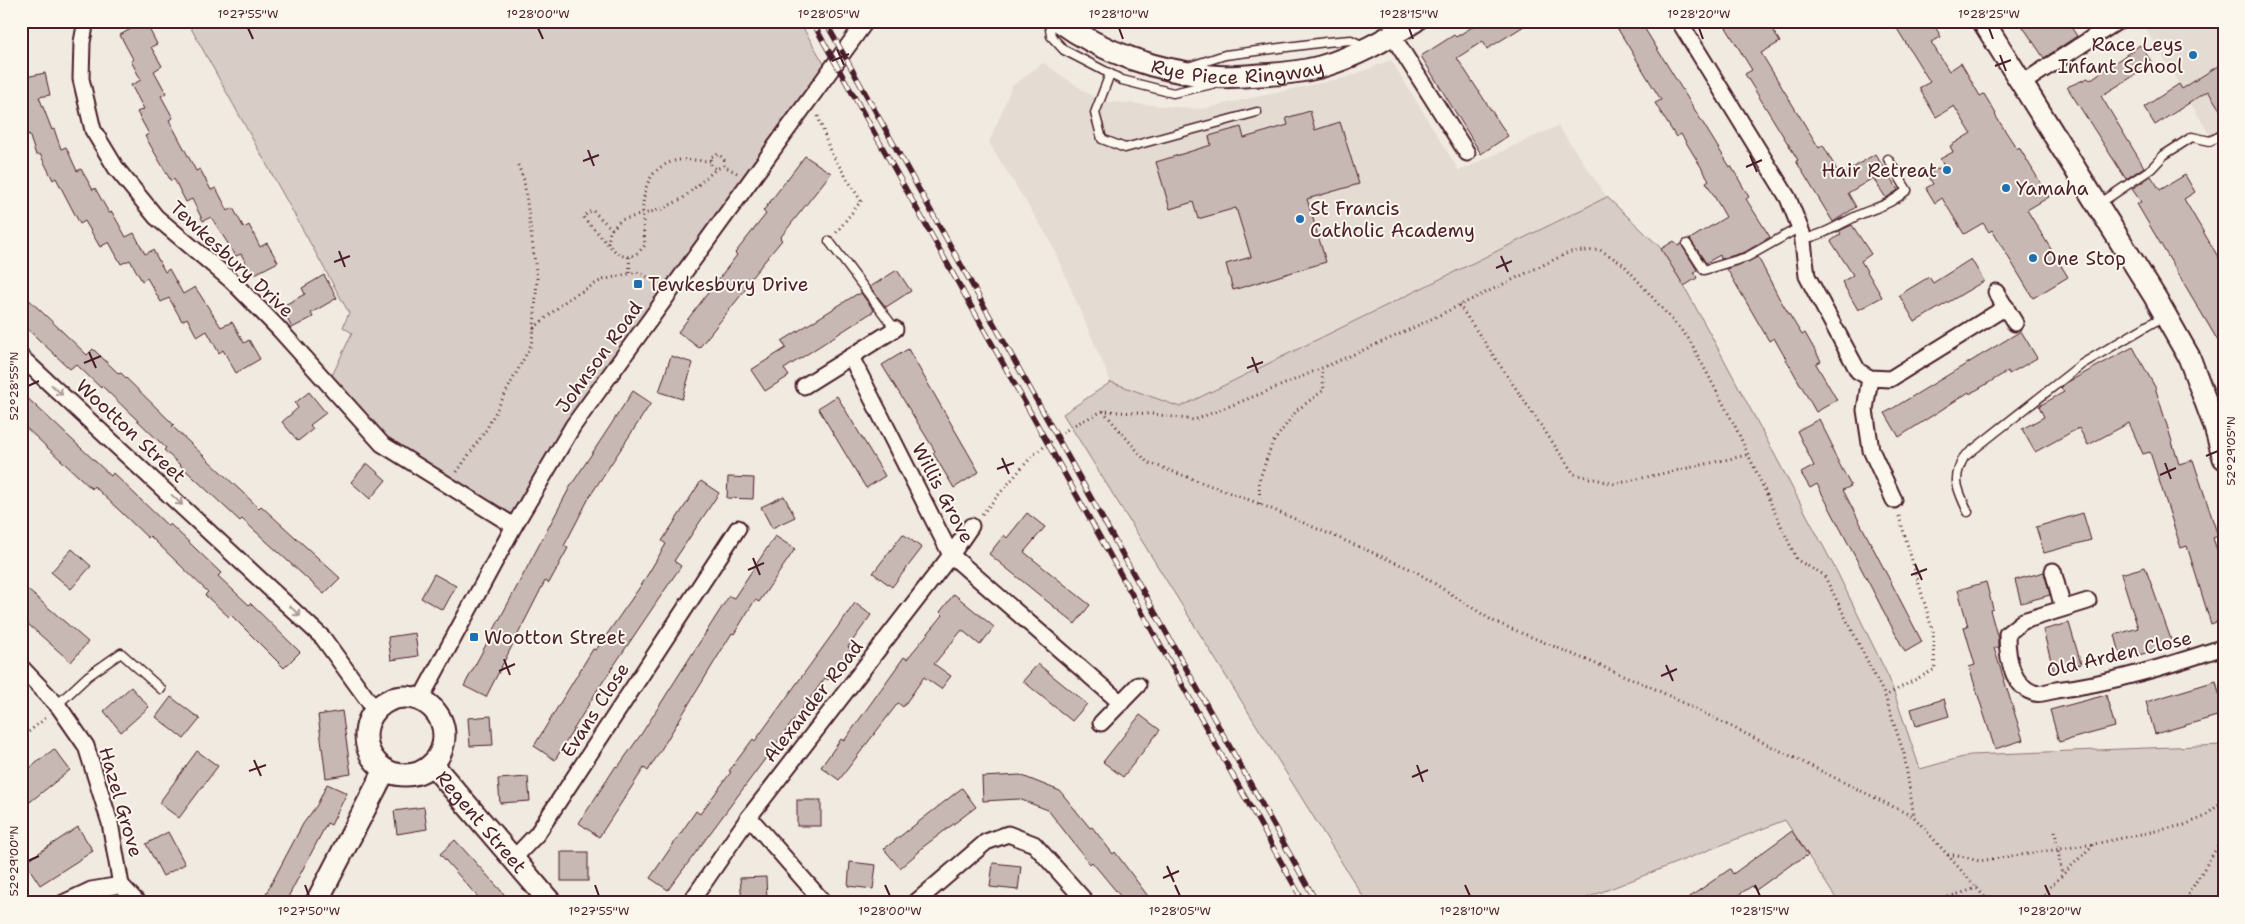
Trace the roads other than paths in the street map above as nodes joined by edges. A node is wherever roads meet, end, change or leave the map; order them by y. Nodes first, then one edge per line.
1 (86, 21) edge
2 (866, 21) edge
3 (1049, 21) edge
4 (1059, 21) edge
5 (1416, 21) edge
6 (1678, 21) edge
7 (1983, 21) edge
8 (2118, 21) edge
9 (1392, 36) junction
10 (1369, 48) junction
11 (1177, 71) junction
12 (1110, 74) junction
13 (1243, 76) junction
14 (2021, 84) junction
15 (1256, 112) dead end
16 (2224, 134) edge
17 (1467, 154) dead end
18 (1888, 159) dead end
19 (2097, 205) junction
20 (1801, 233) junction
21 (829, 241) road end
22 (1687, 244) dead end
23 (1996, 292) dead end
24 (2006, 307) junction
25 (2166, 316) junction
26 (2016, 323) dead end
27 (895, 329) joint
28 (21, 357) edge
29 (851, 357) junction
30 (1870, 378) junction
31 (804, 386) dead end
32 (2224, 458) edge
33 (1894, 500) road end
34 (1968, 512) dead end
35 (514, 526) junction
36 (971, 526) road end
37 (738, 528) dead end
38 (951, 555) junction
39 (2053, 571) dead end
40 (2088, 601) dead end
41 (2063, 608) junction
42 (2224, 647) edge
43 (21, 667) edge
44 (1138, 686) dead end
45 (161, 689) dead end
46 (420, 700) junction
47 (1121, 703) junction
48 (58, 706) junction
49 (375, 710) junction
50 (1100, 723) dead end
51 (432, 764) junction
52 (385, 770) junction
53 (749, 817) junction
54 (513, 859) junction
55 (121, 885) junction
56 (63, 903) edge
57 (138, 903) edge
58 (316, 903) edge
59 (550, 903) edge
60 (690, 903) edge
61 (824, 903) edge
62 (914, 903) edge
63 (1087, 903) edge

1 - 35 street, Tewkesbury Drive
2 - 35 street, Johnson Road
3 - 12 lane
4 - 11 main road, Rye Piece Ringway
5 - 9 main road, Rye Piece Ringway
6 - 20 street
7 - 14 main road
8 - 14 street
9 - 10 main road, Rye Piece Ringway
9 - 17 street
10 - 11 lane
10 - 13 main road, Rye Piece Ringway
11 - 13 main road, Rye Piece Ringway
12 - 13 lane
12 - 15 lane
14 - 19 main road
16 - 19 lane
18 - 20 lane
19 - 25 main road
20 - 22 lane
20 - 30 street
21 - 27 lane
23 - 24 street
24 - 26 street
24 - 30 street
25 - 32 main road
25 - 34 lane
27 - 29 street
28 -> 49 street, Wootton Street
29 - 31 street
29 - 38 street, Willis Grove
30 - 33 street
35 - 46 street, Johnson Road
36 - 38 street, Alexander Road
37 - 54 street, Evans Close
38 - 47 street, Willis Grove
38 - 53 street, Alexander Road
39 - 41 street
40 - 41 street, Old Arden Close
41 - 42 street, Old Arden Close
43 - 48 street, Hazel Grove
44 - 47 street
45 - 48 lane
46 - 49 main road
46 - 51 main road
47 - 50 street
48 - 55 street, Hazel Grove
49 - 52 main road
51 - 52 main road
51 - 54 main road, Regent Street
52 - 58 main road
53 - 60 street, Alexander Road
53 - 61 street
54 - 59 main road, Regent Street
55 - 56 street
55 - 57 street, Hazel Grove
62 - 63 street

